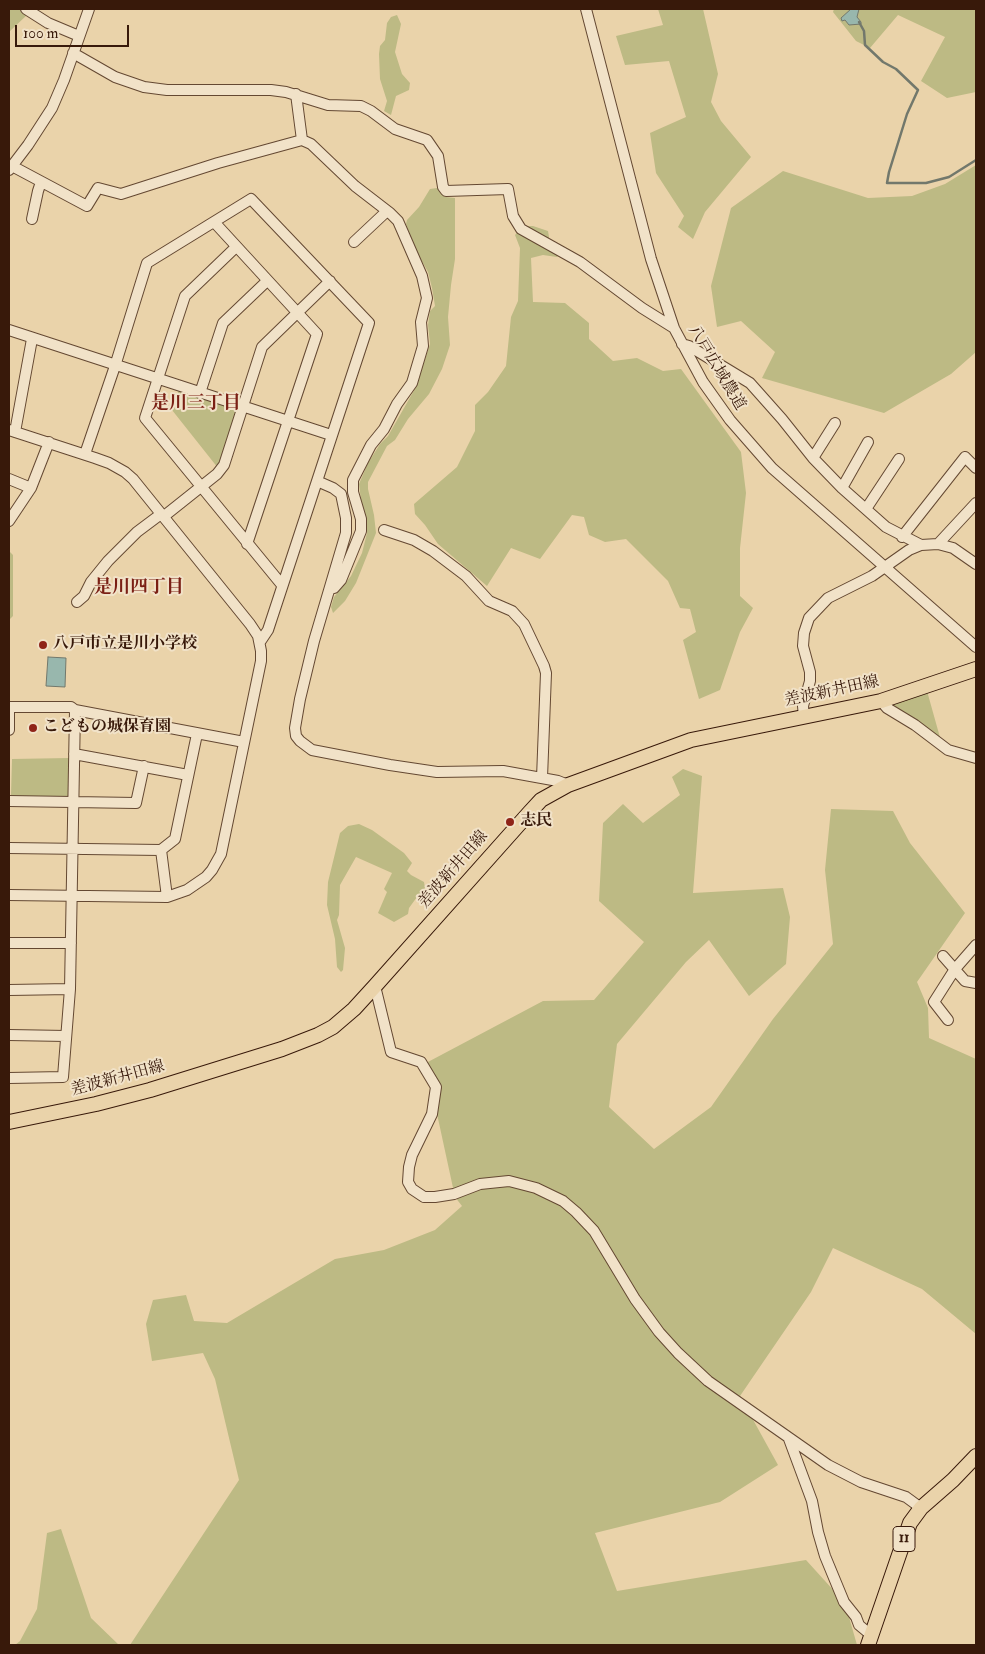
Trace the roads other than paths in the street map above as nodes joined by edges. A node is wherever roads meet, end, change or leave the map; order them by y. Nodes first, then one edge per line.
1 (26, 9) edge
2 (88, 9) edge
3 (586, 9) edge
4 (79, 36) junction
5 (73, 53) junction
6 (296, 94) junction
7 (302, 140) junction
8 (11, 168) edge
9 (41, 182) junction
10 (387, 211) junction
11 (32, 219) dead end
12 (215, 222) junction
13 (354, 242) dead end
14 (236, 247) junction
15 (267, 280) junction
16 (330, 282) junction
17 (298, 312) junction
18 (674, 328) junction
19 (9, 330) edge
20 (32, 339) junction
21 (682, 344) junction
22 (115, 366) junction
23 (158, 379) junction
24 (200, 393) junction
25 (243, 408) junction
26 (289, 422) junction
27 (835, 423) dead end
28 (12, 431) edge
29 (331, 435) junction
30 (49, 442) junction
31 (868, 442) dead end
32 (85, 454) junction
33 (813, 458) junction
34 (898, 459) dead end
35 (976, 468) edge
36 (9, 478) edge
37 (317, 481) junction
38 (32, 488) junction
39 (202, 488) junction
40 (842, 488) junction
41 (976, 503) edge
42 (866, 509) junction
43 (162, 516) junction
44 (9, 521) edge
45 (384, 530) dead end
46 (902, 537) junction
47 (247, 544) junction
48 (938, 544) junction
49 (921, 545) junction
50 (976, 564) edge
51 (885, 568) junction
52 (282, 585) junction
53 (330, 589) junction
54 (76, 602) dead end
55 (260, 642) junction
56 (976, 647) edge
57 (976, 669) edge
58 (880, 701) junction
59 (9, 707) edge
60 (75, 710) junction
61 (804, 716) junction
62 (9, 730) edge
63 (197, 734) junction
64 (244, 742) junction
65 (74, 754) junction
66 (976, 758) edge
67 (144, 766) junction
68 (188, 775) junction
69 (542, 778) junction
70 (568, 785) junction
71 (9, 801) edge
72 (73, 802) junction
73 (9, 848) edge
74 (73, 849) junction
75 (161, 850) junction
76 (9, 895) edge
77 (71, 896) junction
78 (167, 897) junction
79 (9, 943) edge
80 (71, 944) junction
81 (976, 945) edge
82 (943, 956) dead end
83 (955, 970) junction
84 (976, 983) edge
85 (375, 986) junction
86 (70, 989) junction
87 (9, 990) edge
88 (948, 1020) dead end
89 (9, 1035) edge
90 (66, 1036) junction
91 (9, 1078) edge
92 (9, 1122) edge
93 (789, 1438) junction
94 (976, 1456) edge
95 (921, 1508) junction
96 (869, 1640) edge

1 - 4 street
2 - 4 street
3 - 18 street, 八戸広域農道
4 - 5 street
5 - 6 street
5 - 8 street
6 - 7 street
6 - 18 street
7 - 9 street
7 - 10 street
8 - 9 street
9 - 11 street
10 - 13 street
10 - 53 street
12 - 14 street
12 - 16 street
12 - 22 street
14 - 15 street
14 - 23 street
15 - 17 street
15 - 24 street
16 - 17 street
16 - 29 street
17 - 25 street
17 - 26 street
18 - 21 street, 八戸広域農道
19 - 20 street
20 - 22 street
20 - 28 street
21 - 33 street
21 - 51 street, 八戸広域農道
22 - 23 street
22 - 32 street
23 - 24 street
23 - 39 street
24 - 25 street
25 - 26 street
25 - 39 street
26 - 29 street
26 - 47 street
27 - 33 street
28 - 30 street
29 - 37 street
30 - 32 street
30 - 38 street
31 - 40 street
32 - 43 street
33 - 40 street
34 - 42 street
35 - 46 street
36 - 38 street
37 - 52 street
37 - 53 street
38 - 44 street
39 - 43 street
39 - 47 street
40 - 42 street
41 - 48 street
42 - 46 street
43 - 54 street
43 - 55 street
45 - 69 street
46 - 49 street
47 - 52 street
48 - 49 street
48 - 50 street
49 - 51 street
51 - 56 street, 八戸広域農道
51 - 61 street
52 - 55 street
53 - 69 street
55 - 64 street
57 - 58 main road, 差波新井田線
58 - 61 main road, 差波新井田線
58 - 66 street
59 - 60 street
59 - 62 street
60 - 63 street
60 - 65 street
61 - 70 main road, 差波新井田線
63 - 64 street
63 - 68 street
64 - 78 street
65 - 67 street
65 - 72 street
67 - 68 street
67 - 72 street
68 - 75 street
69 - 70 street
70 - 85 main road, 差波新井田線
71 - 72 street
72 - 74 street
73 - 74 street
74 - 75 street
74 - 77 street
75 - 78 street
76 - 77 street
77 - 78 street
77 - 80 street
79 - 80 street
80 - 86 street
81 - 83 street
82 - 83 street
83 - 84 street
83 - 88 street
85 - 92 main road, 差波新井田線
85 - 93 street
86 - 87 street
86 - 90 street
89 - 90 street
90 - 91 street
93 - 95 street
93 - 96 street
94 - 95 main road, 11
95 - 96 main road, 11

